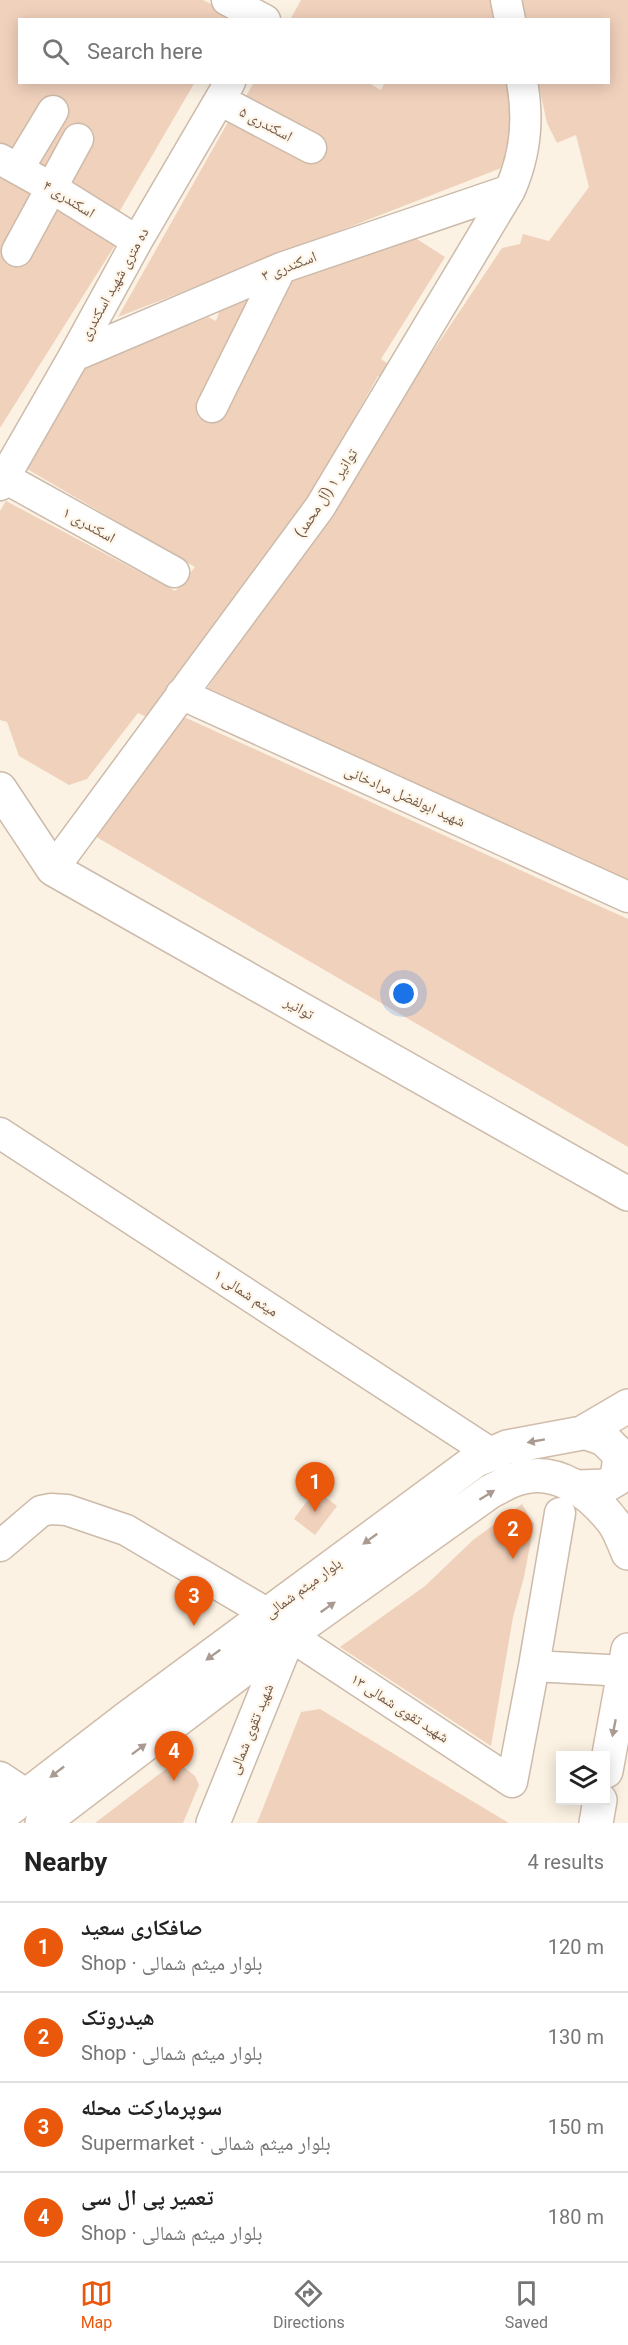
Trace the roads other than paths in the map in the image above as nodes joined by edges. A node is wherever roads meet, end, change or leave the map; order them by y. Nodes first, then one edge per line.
1 (227, 0) edge
2 (275, 0) edge
3 (506, 0) edge
4 (263, 18) edge
5 (266, 18) edge
6 (510, 18) edge
7 (522, 84) edge
8 (225, 91) edge
9 (52, 111) dead end
10 (78, 139) dead end
11 (310, 148) dead end
12 (9, 164) edge
13 (52, 188) junction
14 (510, 190) junction
15 (137, 242) junction
16 (17, 251) dead end
17 (281, 268) junction
18 (74, 356) junction
19 (212, 407) dead end
20 (10, 444) edge
21 (2, 482) edge
22 (174, 572) dead end
23 (181, 694) junction
24 (0, 789) edge
25 (53, 869) junction
26 (628, 897) edge
27 (0, 1133) edge
28 (628, 1194) edge
29 (628, 1406) edge
30 (584, 1432) junction
31 (492, 1454) junction
32 (569, 1500) junction
33 (0, 1546) edge
34 (628, 1552) edge
35 (278, 1624) junction
36 (626, 1660) edge
37 (534, 1666) junction
38 (610, 1751) edge
39 (0, 1776) edge
40 (599, 1805) edge
41 (34, 1809) edge
42 (0, 1816) edge
43 (213, 1823) edge
44 (596, 1823) edge

1 - 4 street
2 - 5 street
3 - 6 street
7 - 14 street, توانیر ۱ (آل محمد)
8 - 11 street, اسکندری ۵
8 - 15 street, ده متری شهید اسکندری
9 - 12 street
10 - 13 street
12 - 13 street, اسکندری ۴
13 - 15 street, اسکندری ۴
13 - 16 street
14 - 17 street, اسکندری ۳
14 - 23 street, توانیر ۱ (آل محمد)
15 - 18 street, ده متری شهید اسکندری
17 - 18 street, اسکندری ۳
17 - 19 street
18 - 20 street, ده متری شهید اسکندری
20 - 21 street, ده متری شهید اسکندری
21 - 22 street, اسکندری ۱
23 - 25 street, توانیر ۱ (آل محمد)
23 - 26 street, شهید ابولفضل مرادخانی
24 - 25 main road, توانیر
25 - 28 main road, توانیر
27 - 31 street, میثم شمالی ۱
29 - 30 main road, بلوار میثم شمالی
30 -> 31 main road, بلوار میثم شمالی
30 - 32 main road
31 -> 35 main road, بلوار میثم شمالی
32 - 34 main road, بلوار میثم شمالی
35 -> 32 main road, بلوار میثم شمالی
32 - 37 street
33 - 35 street, شهید تقوی شمالی ۱۳
35 - 37 street, شهید تقوی شمالی ۱۳
35 - 41 main road, بلوار میثم شمالی
35 - 43 main road, شهید تقوی شمالی
36 - 37 street
36 -> 38 main road
39 - 41 street
40 - 44 main road
41 - 42 main road, بلوار میثم شمالی

